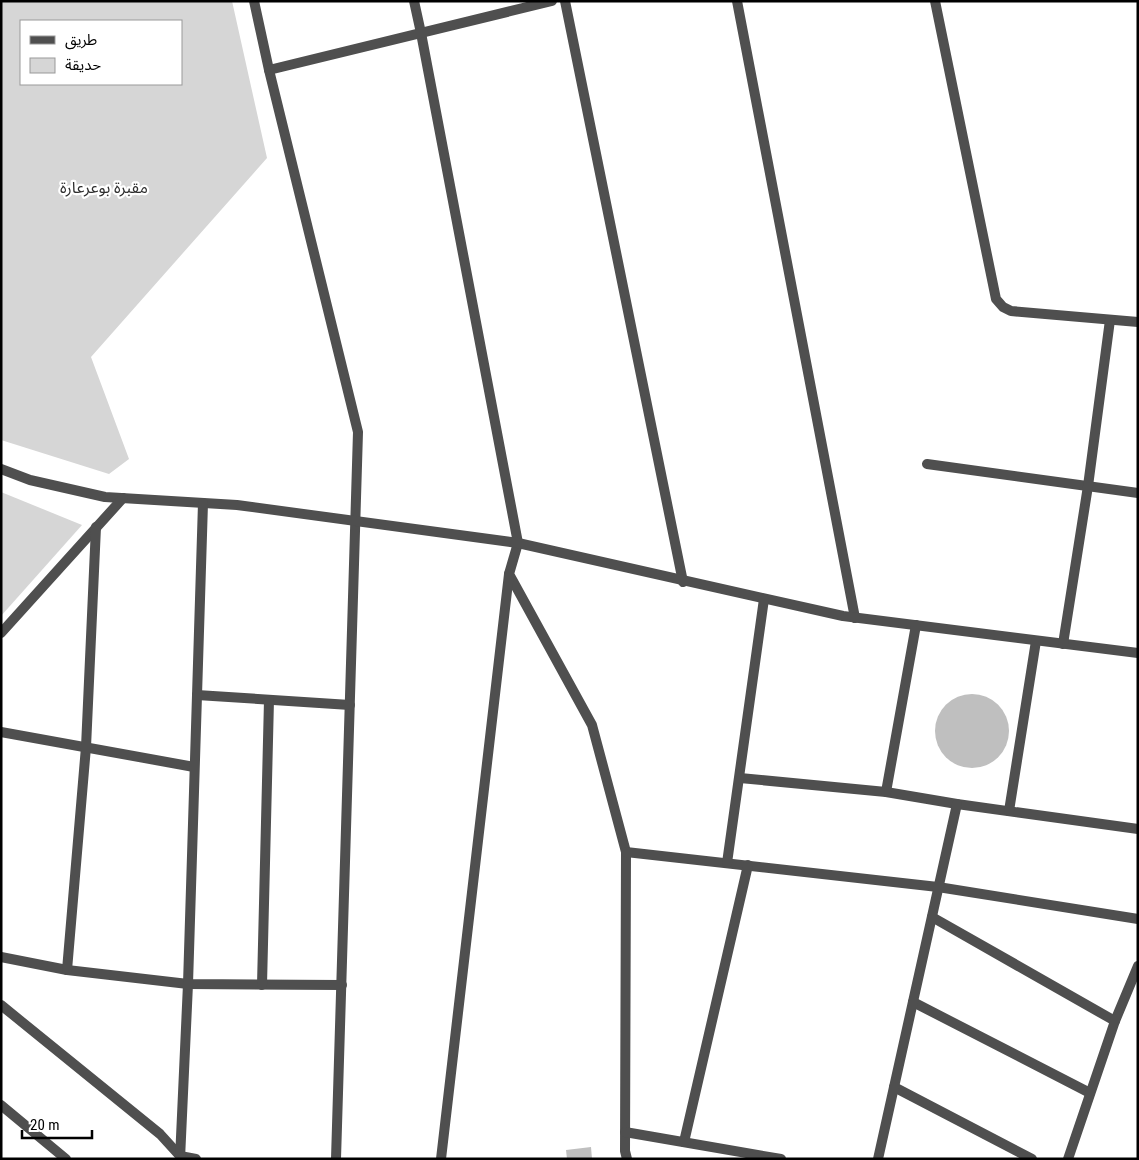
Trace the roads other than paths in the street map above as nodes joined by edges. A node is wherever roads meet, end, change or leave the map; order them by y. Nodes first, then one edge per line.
1 (254, 1) edge
2 (414, 1) edge
3 (552, 1) edge
4 (565, 1) edge
5 (737, 1) edge
6 (936, 1) edge
7 (421, 33) junction
8 (269, 70) junction
9 (1110, 320) junction
10 (1138, 322) edge
11 (927, 464) dead end
12 (1, 469) edge
13 (1088, 486) junction
14 (1138, 493) edge
15 (123, 498) junction
16 (203, 503) junction
17 (356, 521) junction
18 (96, 527) junction
19 (518, 543) junction
20 (509, 574) junction
21 (683, 582) junction
22 (764, 599) junction
23 (856, 618) junction
24 (916, 625) junction
25 (1, 633) edge
26 (1036, 641) junction
27 (1063, 644) junction
28 (1138, 654) edge
29 (197, 695) junction
30 (269, 700) junction
31 (350, 705) junction
32 (1, 732) edge
33 (86, 747) junction
34 (194, 767) junction
35 (740, 778) junction
36 (886, 792) junction
37 (957, 804) junction
38 (1009, 811) junction
39 (1138, 829) edge
40 (626, 852) junction
41 (727, 863) junction
42 (748, 866) junction
43 (938, 886) junction
44 (932, 917) junction
45 (1138, 919) edge
46 (1, 957) edge
47 (1138, 966) edge
48 (67, 970) junction
49 (188, 984) junction
50 (262, 984) junction
51 (342, 985) junction
52 (912, 1002) junction
53 (1, 1005) edge
54 (1115, 1021) junction
55 (894, 1087) junction
56 (1090, 1093) junction
57 (1, 1105) edge
58 (625, 1132) junction
59 (684, 1142) junction
60 (180, 1157) edge
61 (66, 1159) edge
62 (196, 1159) edge
63 (336, 1159) edge
64 (441, 1159) edge
65 (627, 1159) edge
66 (782, 1159) edge
67 (878, 1159) edge
68 (1032, 1159) edge
69 (1068, 1159) edge

1 - 8 street
2 - 7 street
3 - 7 street
4 - 21 street
5 - 23 street
6 - 9 street
7 - 8 street
7 - 19 street
8 - 17 street
9 - 10 street
9 - 13 street
11 - 13 street
12 - 15 street
13 - 14 street
13 - 27 street
15 - 16 street
15 - 18 street
16 - 17 street
16 - 29 street
17 - 19 street
17 - 31 street
18 - 25 street
18 - 33 street
19 - 20 street
19 - 21 street
20 - 40 street
20 - 64 street
21 - 22 street
22 - 23 street
22 - 35 street
23 - 24 street
24 - 26 street
24 - 36 street
26 - 27 street
26 - 38 street
27 - 28 street
29 - 30 street
29 - 34 street
30 - 31 street
30 - 50 street
31 - 51 street
32 - 33 street
33 - 34 street
33 - 48 street
34 - 49 street
35 - 36 street
35 - 41 street
36 - 37 street
37 - 38 street
37 - 43 street
38 - 39 street
40 - 41 street
40 - 58 street
41 - 42 street
42 - 43 street
42 - 59 street
43 - 44 street
43 - 45 street
44 - 52 street
44 - 54 street
46 - 48 street
47 - 54 street
48 - 49 street
49 - 50 street
49 - 60 street
50 - 51 street
51 - 63 street
52 - 55 street
52 - 56 street
53 - 60 street
54 - 56 street
55 - 67 street
55 - 68 street
56 - 69 street
57 - 61 street
58 - 59 street
58 - 65 street
59 - 66 street
60 - 62 street

